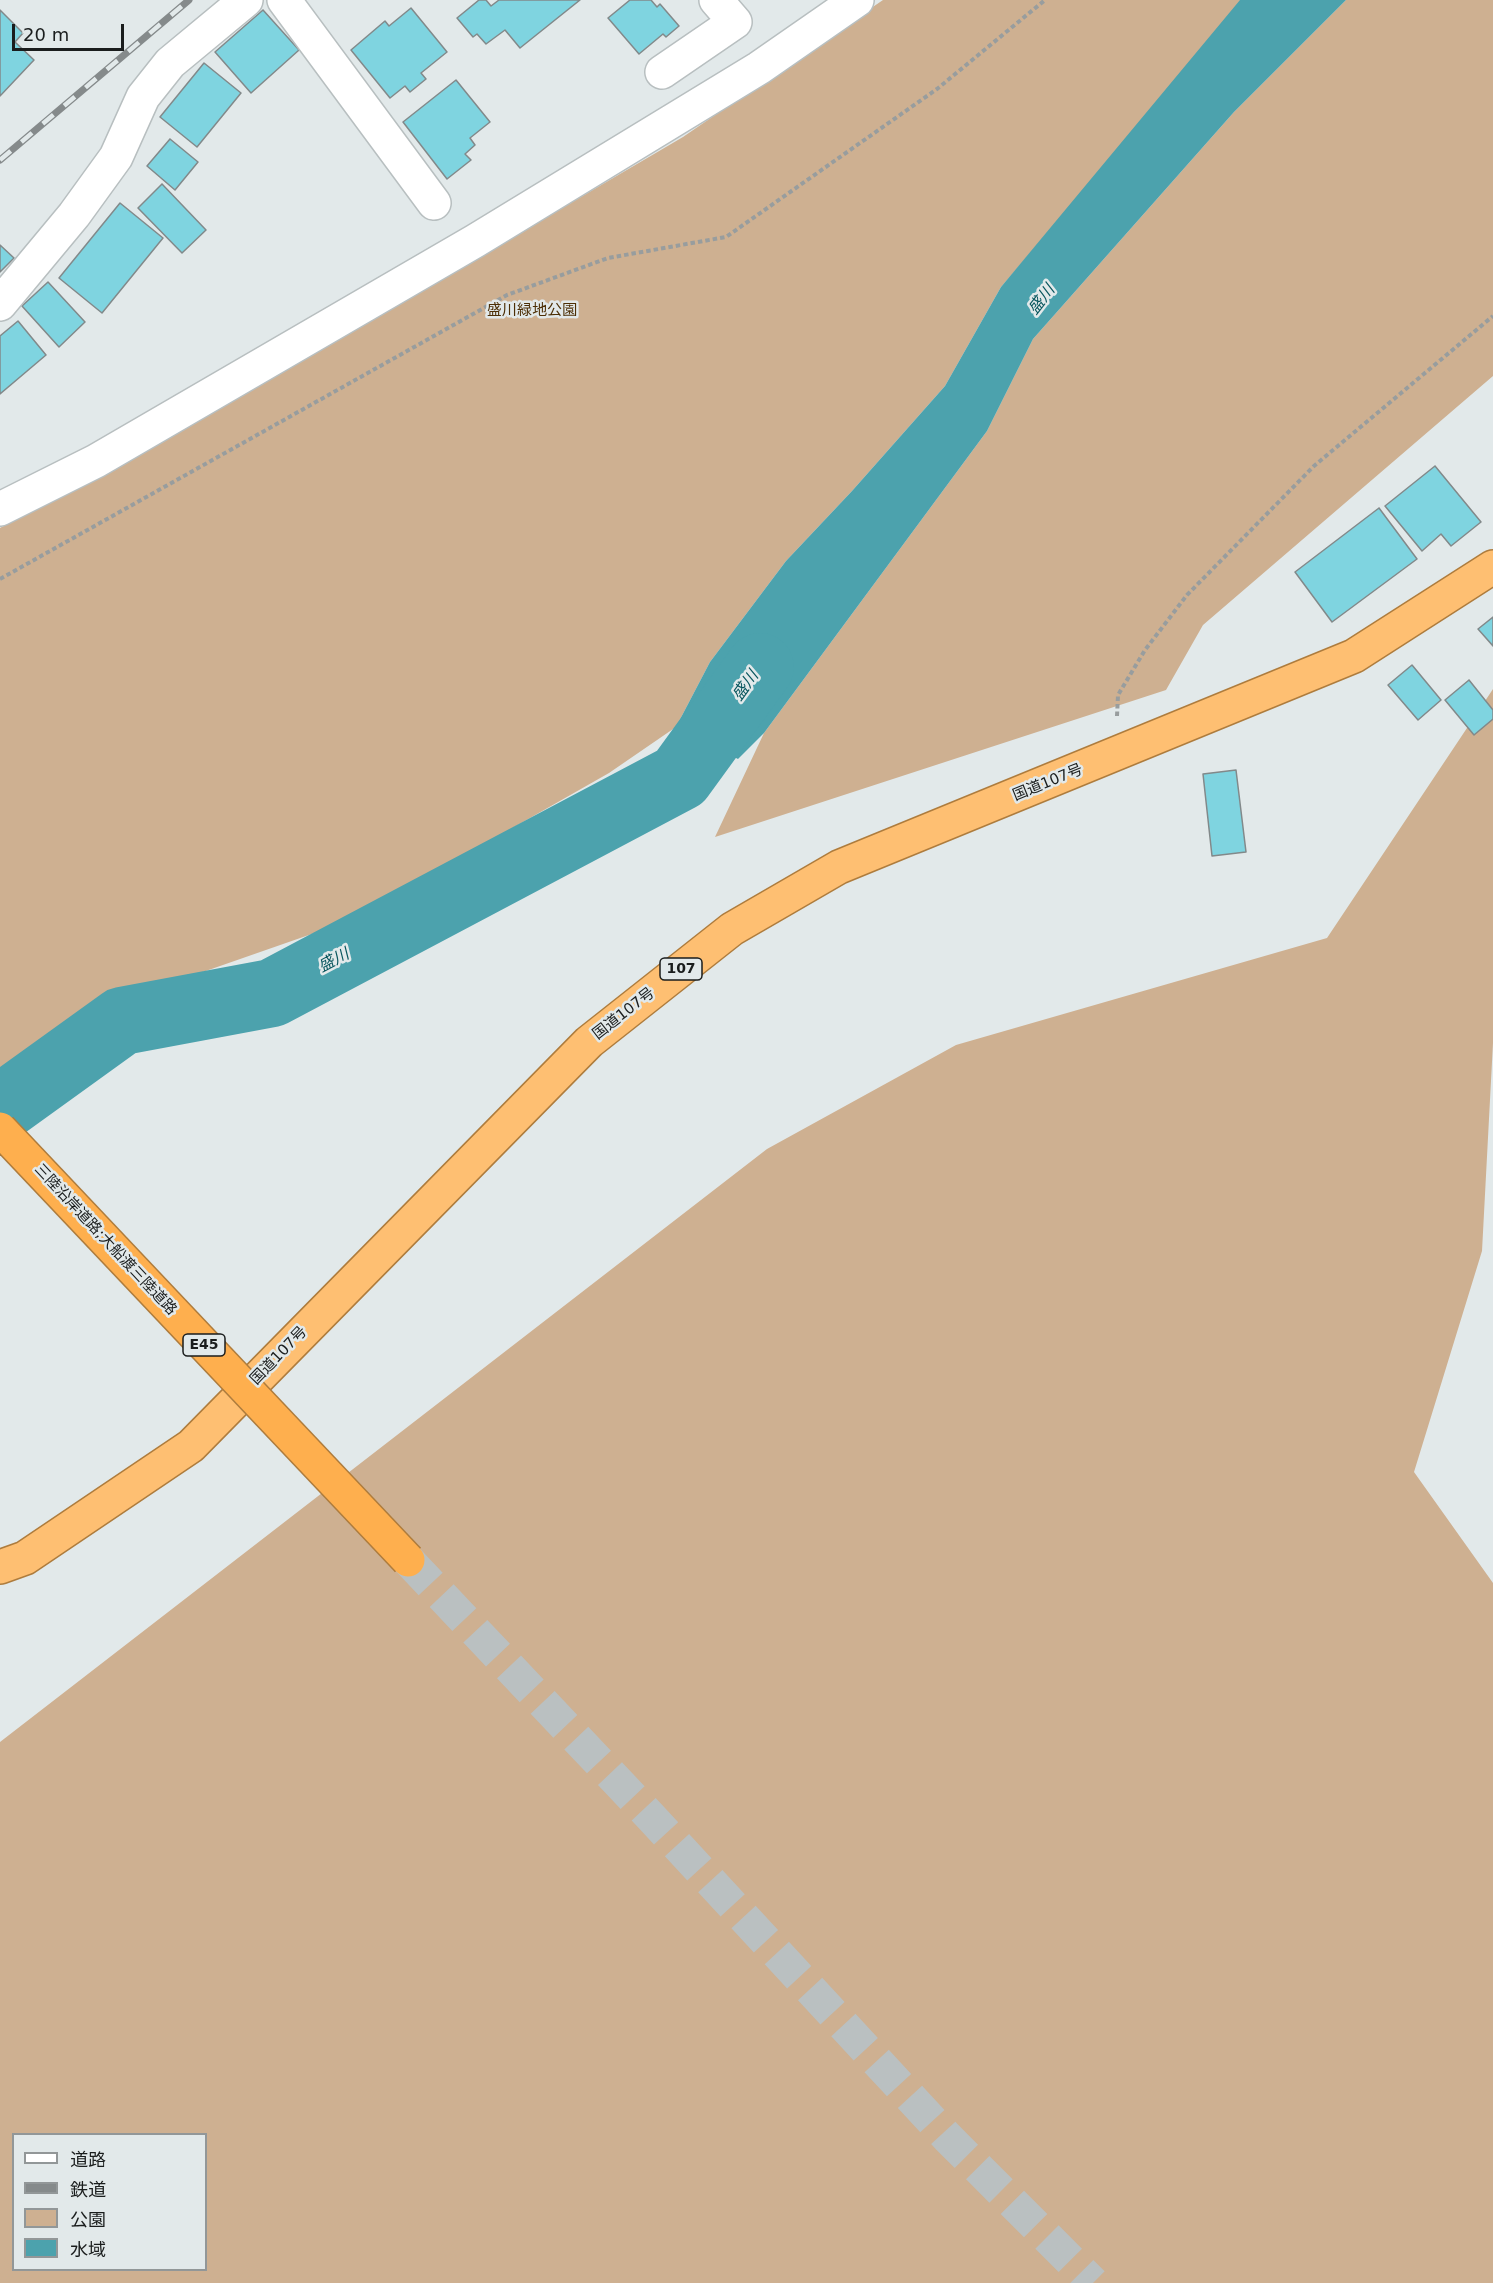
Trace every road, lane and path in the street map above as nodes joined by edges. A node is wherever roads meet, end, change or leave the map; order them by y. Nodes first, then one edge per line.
1 (246, 0) edge
2 (284, 0) edge
3 (716, 0) edge
4 (857, 0) edge
5 (1045, 0) edge
6 (663, 72) dead end
7 (434, 203) dead end
8 (0, 304) edge
9 (1493, 316) edge
10 (0, 509) edge
11 (1493, 567) edge
12 (0, 579) edge
13 (1113, 756) junction
14 (0, 1129) edge
15 (408, 1560) tunnel mouth
16 (0, 1567) edge

1 - 8 street
2 - 7 street
3 - 6 street
4 - 10 street
5 - 12 path
9 - 13 path
11 - 13 highway, 国道107号 / 107
13 - 16 highway, 国道107号 / 107
14 - 15 highway, 三陸沿岸道路;大船渡三陸道路 / E45, bridge

